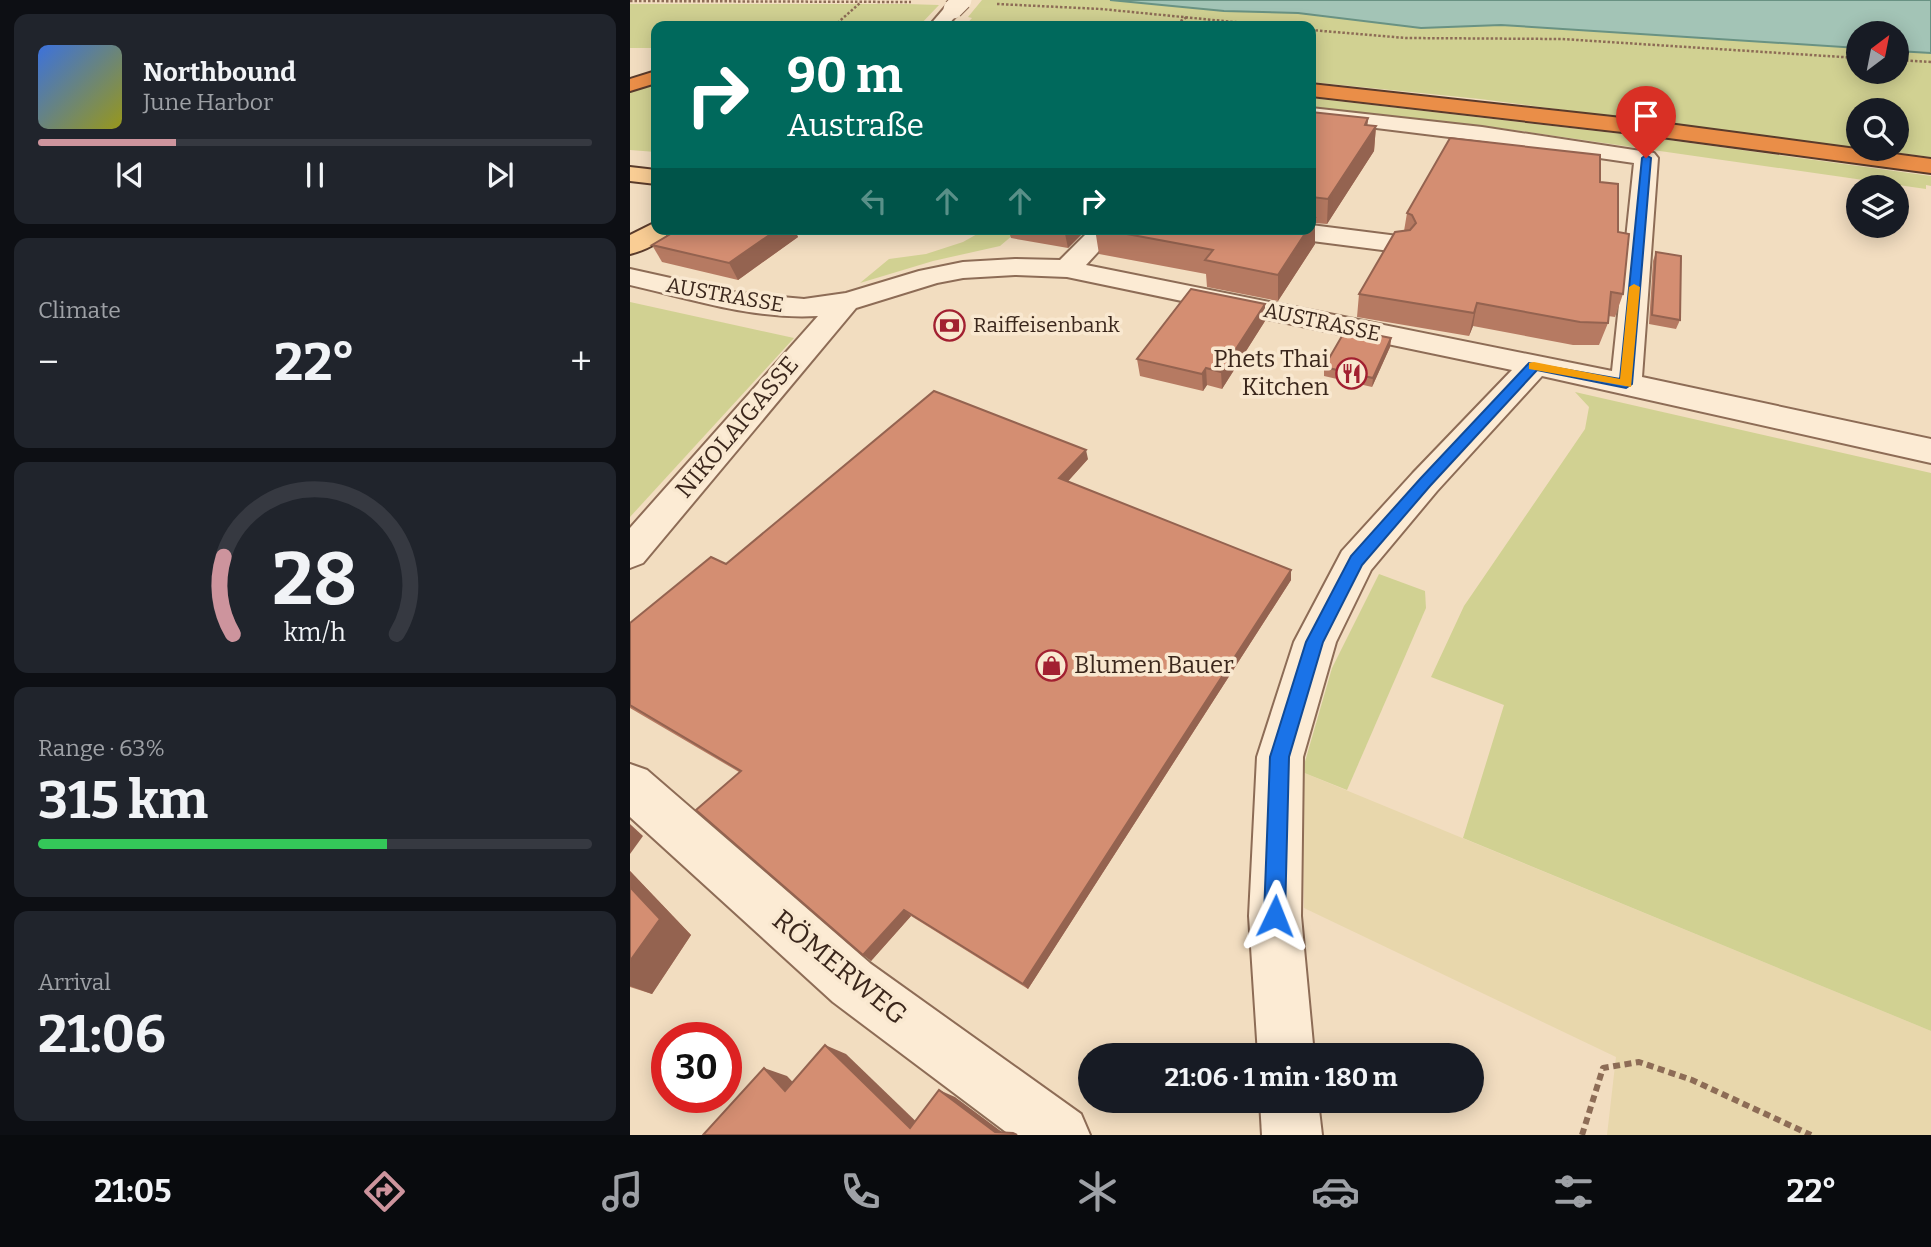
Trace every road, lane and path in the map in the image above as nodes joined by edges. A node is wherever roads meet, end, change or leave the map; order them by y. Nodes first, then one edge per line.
1 (630, 1) edge
2 (861, 2) junction
3 (920, 2) dead end
4 (989, 4) dead end
5 (958, 5) edge
6 (1188, 16) junction
7 (840, 21) edge
8 (943, 21) edge
9 (1180, 21) edge
10 (1232, 21) edge
11 (1316, 30) edge
12 (1846, 57) edge
13 (1909, 61) edge
14 (1931, 62) edge
15 (651, 79) edge
16 (630, 85) edge
17 (1316, 91) edge
18 (1316, 115) edge
19 (1931, 166) edge
20 (1316, 233) edge
21 (651, 234) edge
22 (1100, 235) edge
23 (1398, 244) edge
24 (630, 247) edge
25 (1068, 269) junction
26 (630, 276) edge
27 (845, 303) junction
28 (1534, 366) junction
29 (1626, 384) junction
30 (1931, 452) edge
31 (630, 552) edge
32 (630, 786) edge
33 (1285, 1043) edge
34 (1291, 1113) edge
35 (1060, 1135) edge
36 (1292, 1135) edge
37 (1582, 1135) edge
38 (1811, 1135) edge

1 - 2 path
2 - 3 path
2 - 7 path
4 - 6 path
5 - 8 street
6 - 9 path
6 - 10 path
11 - 12 path
13 - 14 path
15 - 16 highway
17 - 19 highway
18 - 29 street
20 - 23 street
21 - 24 main road
22 - 25 street
25 - 27 street, AUSTRASSE
25 - 28 street, AUSTRASSE
26 - 27 street, AUSTRASSE
27 - 31 street, NIKOLAIGASSE
28 - 29 street, AUSTRASSE
28 - 33 street
29 - 30 street, AUSTRASSE
32 - 35 street, RÖMERWEG
34 - 36 street
37 - 38 path

